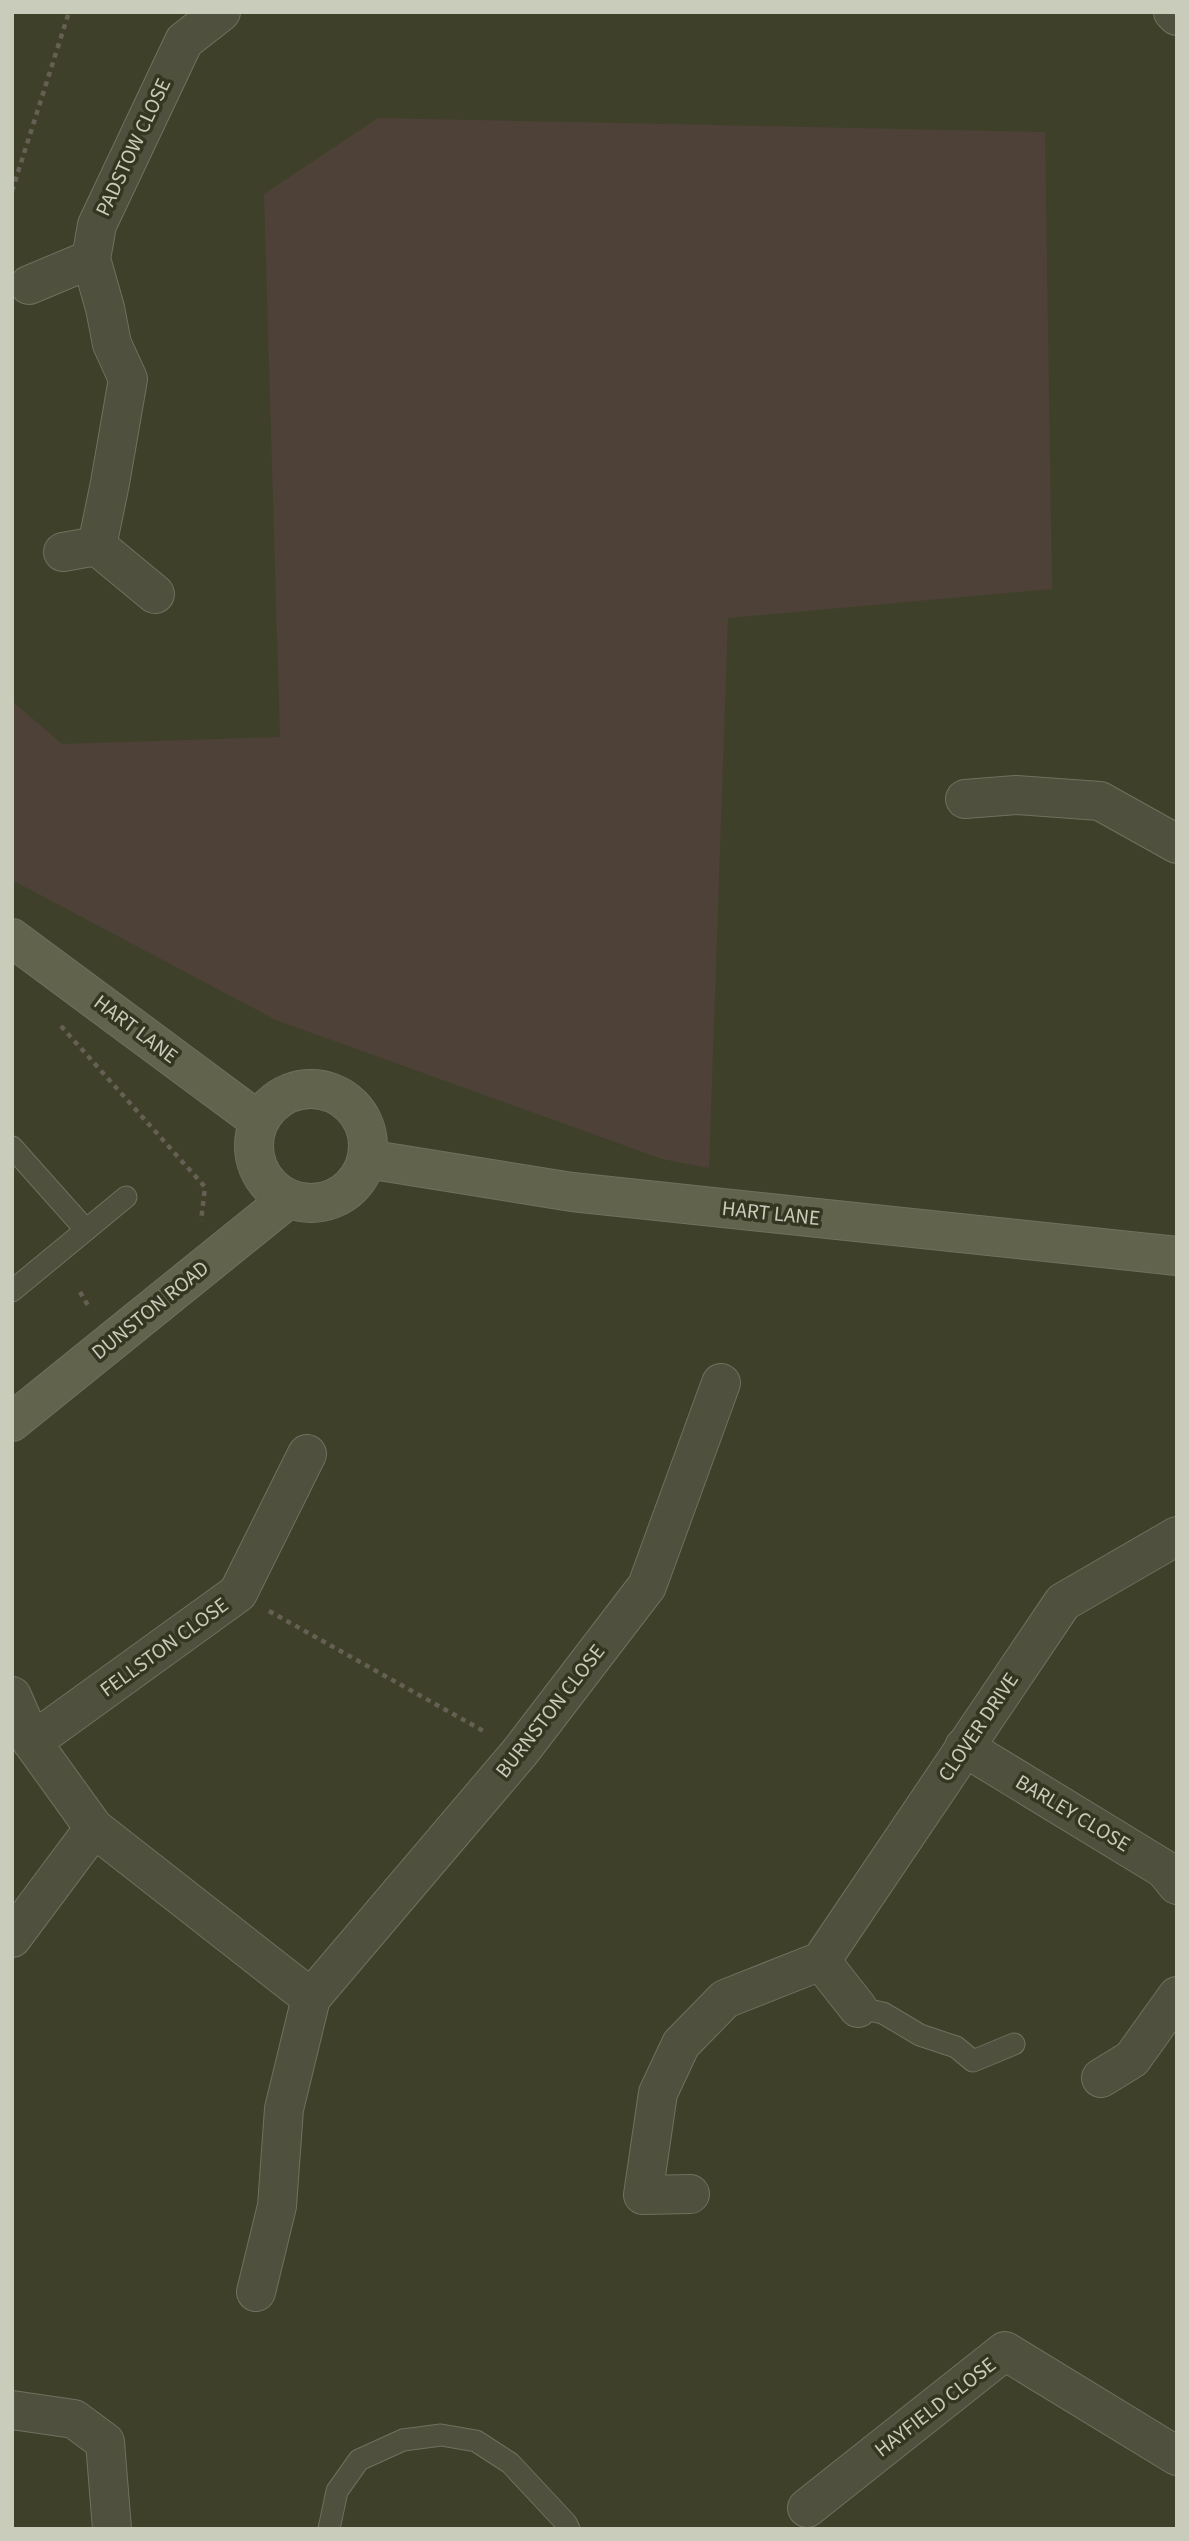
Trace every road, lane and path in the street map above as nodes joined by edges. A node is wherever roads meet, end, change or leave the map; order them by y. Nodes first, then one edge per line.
1 (69, 12) edge
2 (221, 12) edge
3 (12, 191) edge
4 (91, 259) junction
5 (29, 285) dead end
6 (155, 594) dead end
7 (965, 799) dead end
8 (1177, 844) edge
9 (12, 938) edge
10 (259, 1121) junction
11 (12, 1147) edge
12 (367, 1159) junction
13 (126, 1197) dead end
14 (289, 1199) junction
15 (86, 1230) junction
16 (1177, 1256) edge
17 (12, 1291) edge
18 (80, 1292) dead end
19 (94, 1315) dead end
20 (721, 1383) dead end
21 (12, 1422) edge
22 (307, 1454) dead end
23 (1177, 1536) edge
24 (238, 1593) junction
25 (12, 1696) edge
26 (32, 1742) junction
27 (964, 1747) junction
28 (520, 1752) junction
29 (94, 1828) junction
30 (1177, 1885) edge
31 (12, 1938) edge
32 (821, 1961) junction
33 (1177, 1996) edge
34 (311, 1998) junction
35 (858, 2008) joint
36 (1014, 2045) dead end
37 (1101, 2078) dead end
38 (690, 2193) dead end
39 (256, 2292) dead end
40 (12, 2410) edge
41 (1177, 2456) edge
42 (807, 2508) dead end
43 (112, 2529) edge
44 (329, 2529) edge
45 (569, 2529) edge

1 - 3 path
2 - 4 street, PADSTOW CLOSE
4 - 5 street
4 - 6 street, PADSTOW CLOSE
7 - 8 street
9 - 10 street, HART LANE
10 - 12 street
10 - 14 street
11 - 15 lane
12 - 14 street
12 - 16 street, HART LANE
13 - 15 lane
14 - 21 street, DUNSTON ROAD
15 - 17 lane
18 - 19 path
20 - 28 street, BURNSTON CLOSE
22 - 24 street, FELLSTON CLOSE
23 - 27 street, CLOVER DRIVE
24 - 26 street, FELLSTON CLOSE
24 - 28 path
25 - 26 street
26 - 29 street
27 - 30 street, BARLEY CLOSE
27 - 32 street, CLOVER DRIVE
28 - 34 street, BURNSTON CLOSE
29 - 31 street
29 - 34 street
32 - 35 street
32 - 38 street
33 - 37 street
34 - 39 street, BURNSTON CLOSE
35 - 36 lane
40 - 43 street
41 - 42 street, HAYFIELD CLOSE
44 - 45 lane

